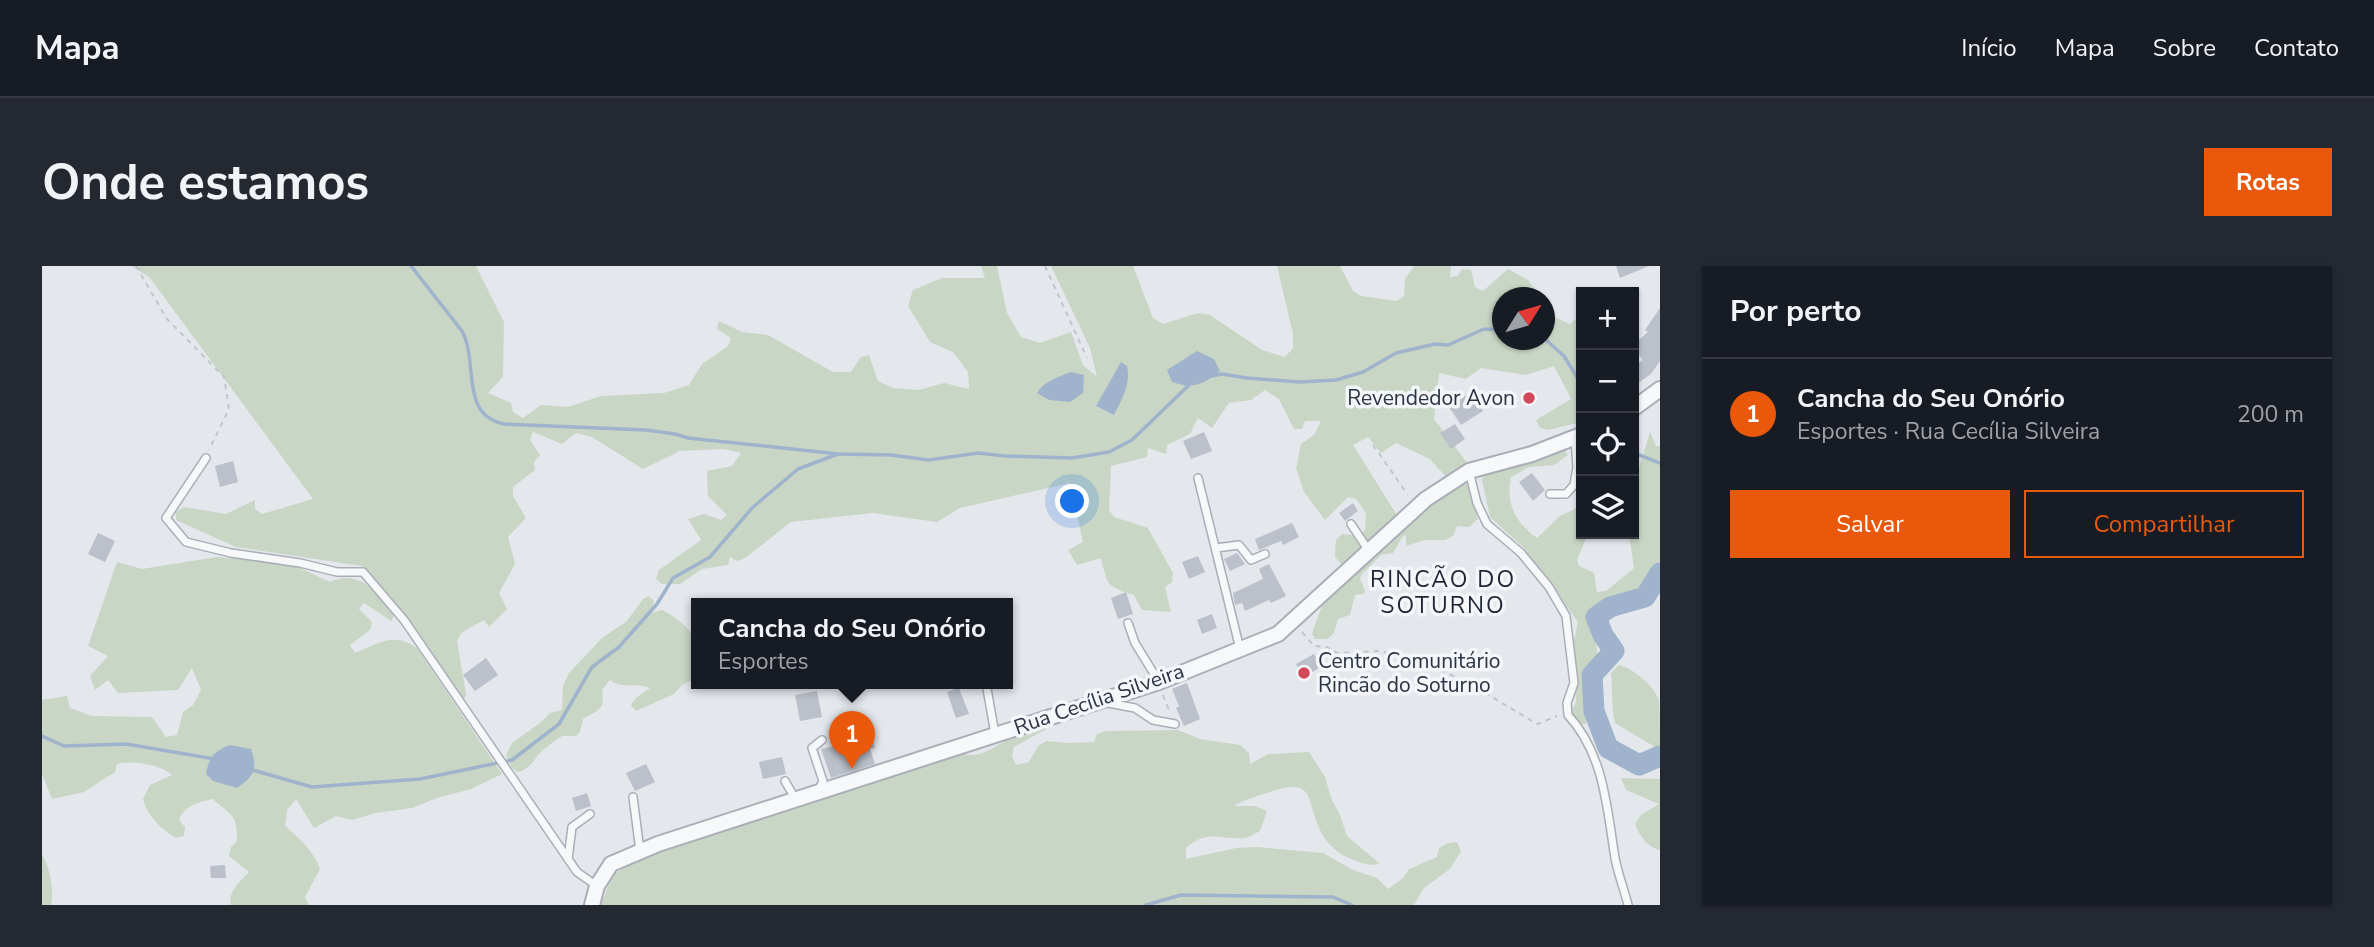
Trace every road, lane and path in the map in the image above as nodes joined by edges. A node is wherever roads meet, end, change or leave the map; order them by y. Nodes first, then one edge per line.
1 (136, 266) edge
2 (1045, 266) edge
3 (1087, 358) dead end
4 (1660, 389) edge
5 (1639, 404) edge
6 (1576, 437) edge
7 (1373, 445) dead end
8 (206, 458) joint
9 (1469, 471) junction
10 (1576, 473) edge
11 (1198, 478) dead end
12 (1550, 494) dead end
13 (1418, 507) junction
14 (1351, 524) dead end
15 (1216, 548) junction
16 (1369, 551) junction
17 (1265, 554) dead end
18 (1128, 623) dead end
19 (1301, 630) dead end
20 (1240, 649) junction
21 (1158, 682) junction
22 (987, 689) edge
23 (1098, 700) junction
24 (1568, 715) junction
25 (1175, 724) joint
26 (995, 734) junction
27 (822, 740) dead end
28 (785, 781) dead end
29 (816, 794) junction
30 (633, 797) dead end
31 (796, 800) junction
32 (590, 814) dead end
33 (640, 852) junction
34 (568, 859) junction
35 (597, 886) junction
36 (592, 905) edge
37 (1628, 905) edge

1 - 8 path
2 - 3 path
4 - 5 street
6 - 9 street, Rua Cecília Silveira
7 - 13 path
8 - 34 lane
9 - 13 street, Rua Cecília Silveira
9 - 24 lane
10 - 12 lane
11 - 15 lane
13 - 16 street, Rua Cecília Silveira
14 - 16 lane
15 - 17 lane
15 - 20 lane
16 - 20 street, Rua Cecília Silveira
18 - 21 lane
19 - 24 path
20 - 21 street, Rua Cecília Silveira
21 - 23 street, Rua Cecília Silveira
21 - 25 path
22 - 26 lane
23 - 25 lane
23 - 26 street, Rua Cecília Silveira
24 - 37 lane
26 - 29 street, Rua Cecília Silveira
27 - 29 lane
28 - 31 lane
29 - 31 street, Rua Cecília Silveira
30 - 33 lane
31 - 33 street, Rua Cecília Silveira
32 - 34 lane
33 - 35 street, Rua Cecília Silveira
34 - 35 lane
35 - 36 street, Rua Cecília Silveira

